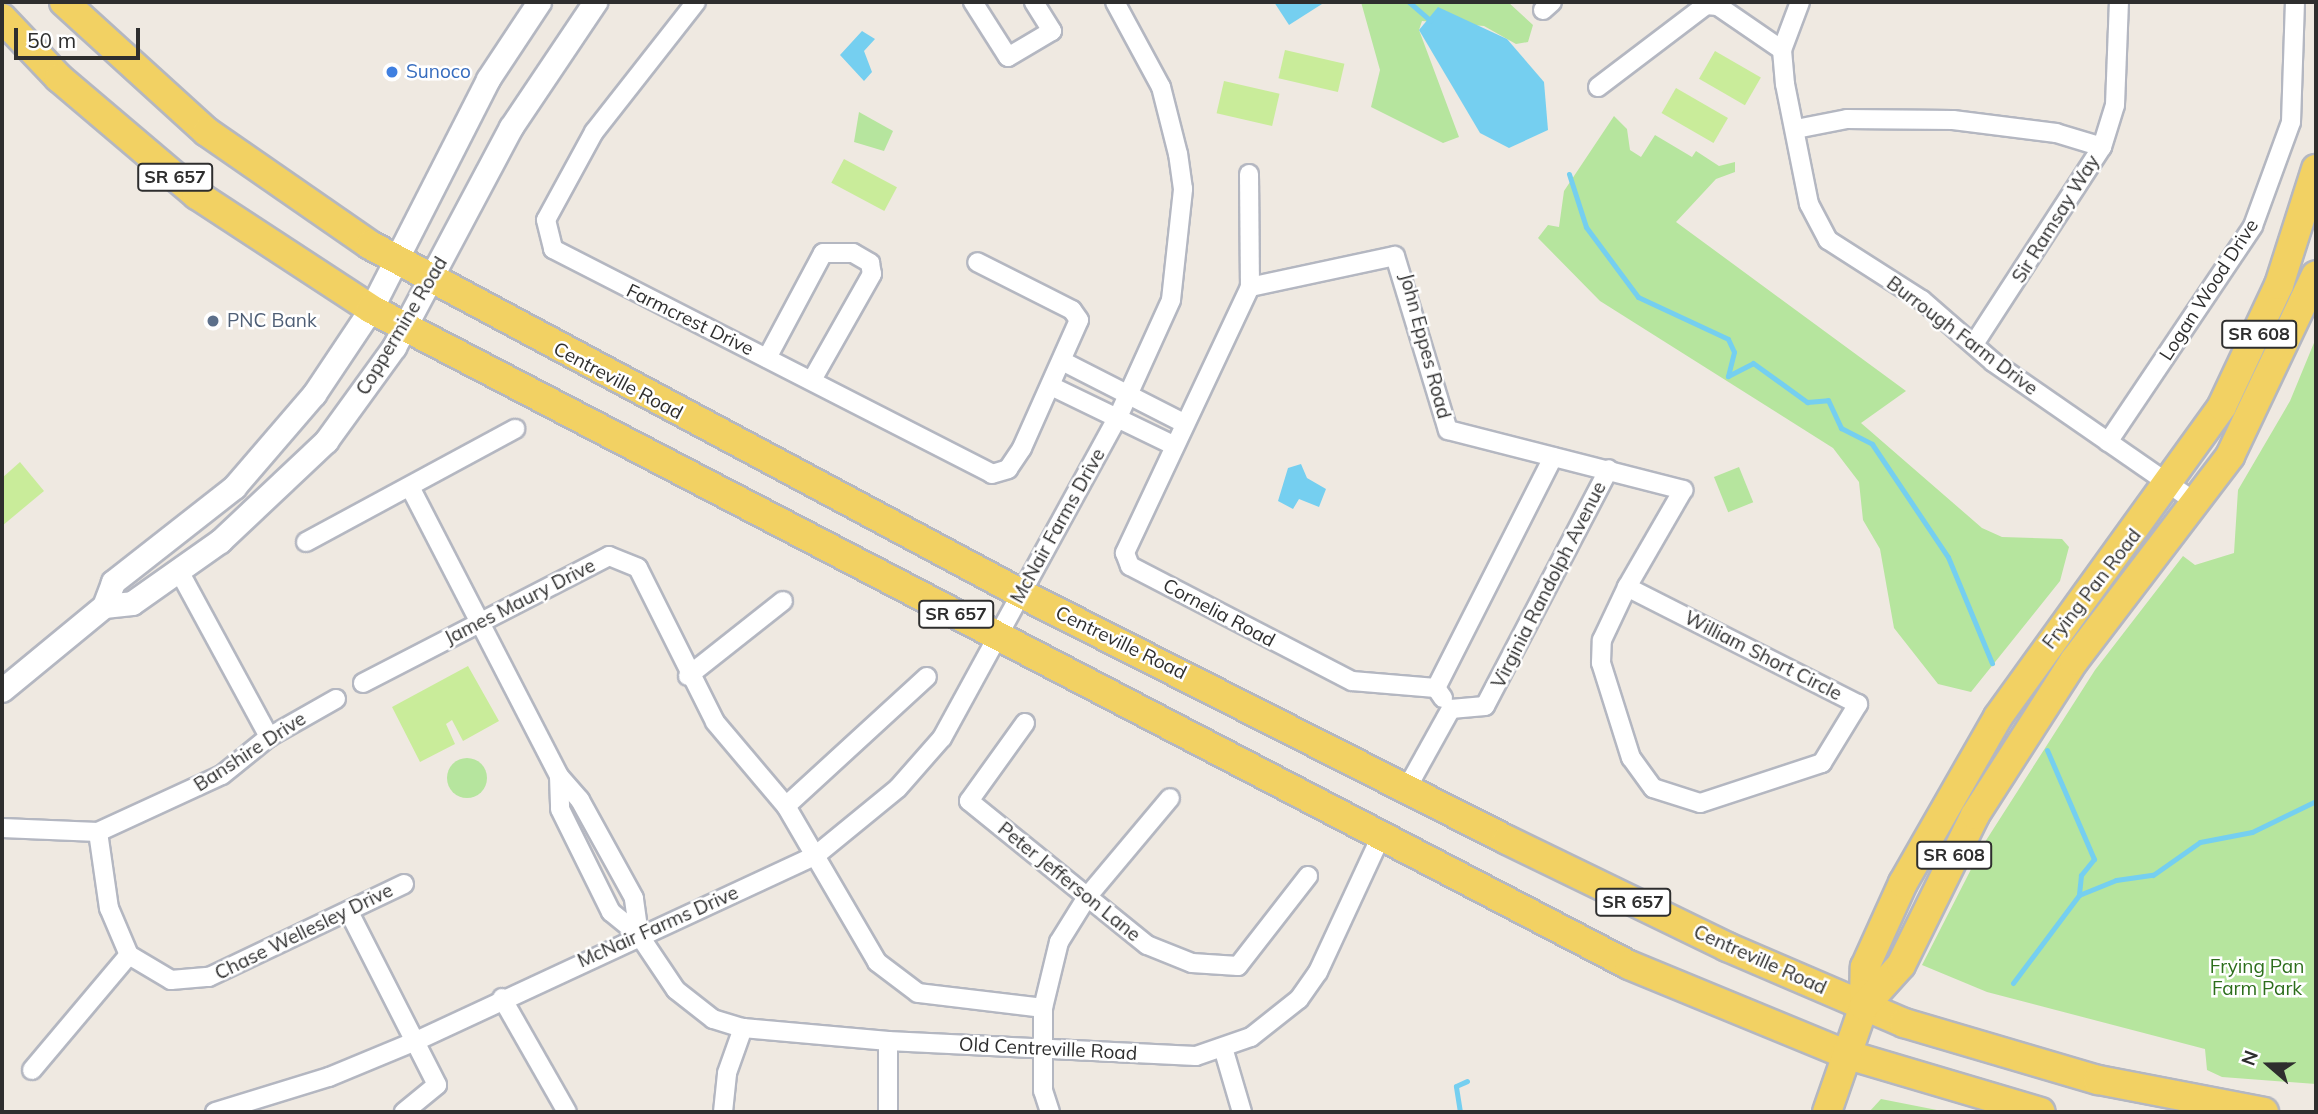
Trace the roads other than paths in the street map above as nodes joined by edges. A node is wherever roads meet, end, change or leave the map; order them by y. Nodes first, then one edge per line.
1 (64, 2) edge
2 (539, 2) edge
3 (595, 2) edge
4 (696, 2) edge
5 (972, 2) edge
6 (1034, 2) edge
7 (1115, 2) edge
8 (1800, 2) edge
9 (2119, 2) edge
10 (2295, 2) edge
11 (2, 18) edge
12 (1782, 50) junction
13 (1598, 87) dead end
14 (1796, 129) junction
15 (2102, 146) junction
16 (2316, 169) edge
17 (1249, 174) dead end
18 (396, 259) junction
19 (977, 262) dead end
20 (2316, 275) edge
21 (432, 279) junction
22 (1250, 288) junction
23 (371, 309) junction
24 (406, 328) junction
25 (1974, 344) junction
26 (767, 358) junction
27 (1066, 363) junction
28 (812, 380) junction
29 (1053, 387) junction
30 (1129, 394) junction
31 (1118, 417) junction
32 (1184, 423) junction
33 (515, 429) dead end
34 (2108, 442) junction
35 (1173, 445) junction
36 (1553, 457) junction
37 (1609, 469) junction
38 (2171, 485) junction
39 (410, 487) junction
40 (1683, 490) joint
41 (2197, 503) junction
42 (306, 542) dead end
43 (179, 570) junction
44 (1628, 587) junction
45 (1020, 593) junction
46 (783, 601) dead end
47 (104, 606) junction
48 (479, 624) junction
49 (1000, 637) junction
50 (688, 676) junction
51 (927, 677) dead end
52 (363, 684) dead end
53 (1436, 688) junction
54 (2, 690) edge
55 (336, 699) dead end
56 (1451, 709) junction
57 (1025, 723) dead end
58 (269, 737) junction
59 (559, 776) junction
60 (1407, 788) junction
61 (1170, 798) dead end
62 (786, 806) junction
63 (2, 828) edge
64 (98, 832) junction
65 (1381, 836) junction
66 (815, 856) junction
67 (1308, 876) dead end
68 (404, 884) dead end
69 (1087, 897) junction
70 (349, 912) junction
71 (639, 935) junction
72 (130, 955) junction
73 (502, 998) junction
74 (1864, 1006) junction
75 (1043, 1008) junction
76 (743, 1028) junction
77 (416, 1041) junction
78 (888, 1041) junction
79 (1041, 1048) junction
80 (1224, 1051) junction
81 (1844, 1054) junction
82 (32, 1070) dead end
83 (215, 1112) edge
84 (404, 1112) edge
85 (566, 1112) edge
86 (723, 1112) edge
87 (888, 1112) edge
88 (1050, 1112) edge
89 (1242, 1112) edge
90 (1827, 1112) edge
91 (2041, 1112) edge
92 (2264, 1112) edge

1 - 18 main road, Centreville Road / SR 657
2 - 18 street, Coppermine Road
3 - 21 street, Coppermine Road
4 - 26 street, Farmcrest Drive
5 - 6 street
7 - 30 street, McNair Farms Drive
8 - 12 street
9 - 15 street, Sir Ramsay Way
10 - 34 street, Logan Wood Drive
11 - 23 main road, SR 657
12 - 13 street
12 - 14 street, Burrough Farm Drive
14 - 15 street
14 - 25 street, Burrough Farm Drive
15 - 25 street, Sir Ramsay Way
16 - 38 main road, Frying Pan Road / SR 608
17 - 22 street, Cornelia Road
18 - 21 main road, Centreville Road / SR 657
18 - 23 street, Coppermine Road
19 - 27 street, Farmcrest Drive
20 - 41 main road, Frying Pan Road / SR 608
21 - 24 street, Coppermine Road
21 - 45 main road, Centreville Road / SR 657
22 - 32 street, Cornelia Road
22 - 36 street, John Eppes Road
23 - 24 main road, SR 657
23 - 47 street, Coppermine Road
24 - 43 street, Coppermine Road
24 - 49 main road, SR 657
25 - 34 street, Burrough Farm Drive
26 - 28 street, Farmcrest Drive
26 - 28 street
27 - 29 street, Farmcrest Drive
27 - 30 street
28 - 29 street, Farmcrest Drive
29 - 31 street
30 - 31 street, McNair Farms Drive
30 - 32 street
31 - 35 street
31 - 45 street, McNair Farms Drive
32 - 35 street, Cornelia Road
33 - 39 street
34 - 38 street, Burrough Farm Drive
35 - 53 street, Cornelia Road
36 - 37 street, John Eppes Road
36 - 53 street
37 - 40 street, John Eppes Road
37 - 56 street, Virginia Randolph Avenue
38 - 41 street, Burrough Farm Drive
38 - 74 main road, Frying Pan Road / SR 608
39 - 42 street
39 - 48 street
40 - 44 street, William Short Circle
41 - 74 main road, Frying Pan Road / SR 608
43 - 47 street, Coppermine Road
43 - 58 street
44 - 44 street, William Short Circle
45 - 49 street, McNair Farms Drive
45 - 60 main road, Centreville Road / SR 657
46 - 50 street
47 - 54 street, Coppermine Road
48 - 50 street, James Maury Drive
48 - 52 street, James Maury Drive
48 - 59 street
49 - 65 main road, SR 657
49 - 66 street, McNair Farms Drive
50 - 62 street, James Maury Drive
51 - 62 street
53 - 56 street
55 - 58 street, Banshire Drive
56 - 60 street
57 - 69 street, Peter Jefferson Lane
58 - 64 street, Banshire Drive
59 - 71 street
59 - 71 street
60 - 74 main road, Centreville Road / SR 657
61 - 69 street
62 - 66 street, James Maury Drive
63 - 64 street, Banshire Drive
64 - 72 street
65 - 80 street, Old Centreville Road
65 - 81 main road, SR 657
66 - 71 street, McNair Farms Drive
66 - 75 street, James Maury Drive
67 - 69 street, Peter Jefferson Lane
68 - 70 street, Chase Wellesley Drive
69 - 75 street
70 - 72 street, Chase Wellesley Drive
70 - 77 street
71 - 73 street, McNair Farms Drive
71 - 76 street, Old Centreville Road
72 - 82 street
73 - 77 street, McNair Farms Drive
73 - 85 street
74 - 81 main road, Frying Pan Road / SR 608
74 - 92 main road, Centreville Road / SR 657
75 - 79 street
76 - 78 street, Old Centreville Road
76 - 86 street
77 - 83 street, McNair Farms Drive
77 - 84 street
78 - 79 street, Old Centreville Road
78 - 87 street
79 - 80 street, Old Centreville Road
79 - 88 street
80 - 89 street
81 - 90 main road, Frying Pan Road / SR 608
81 - 91 main road, SR 657

